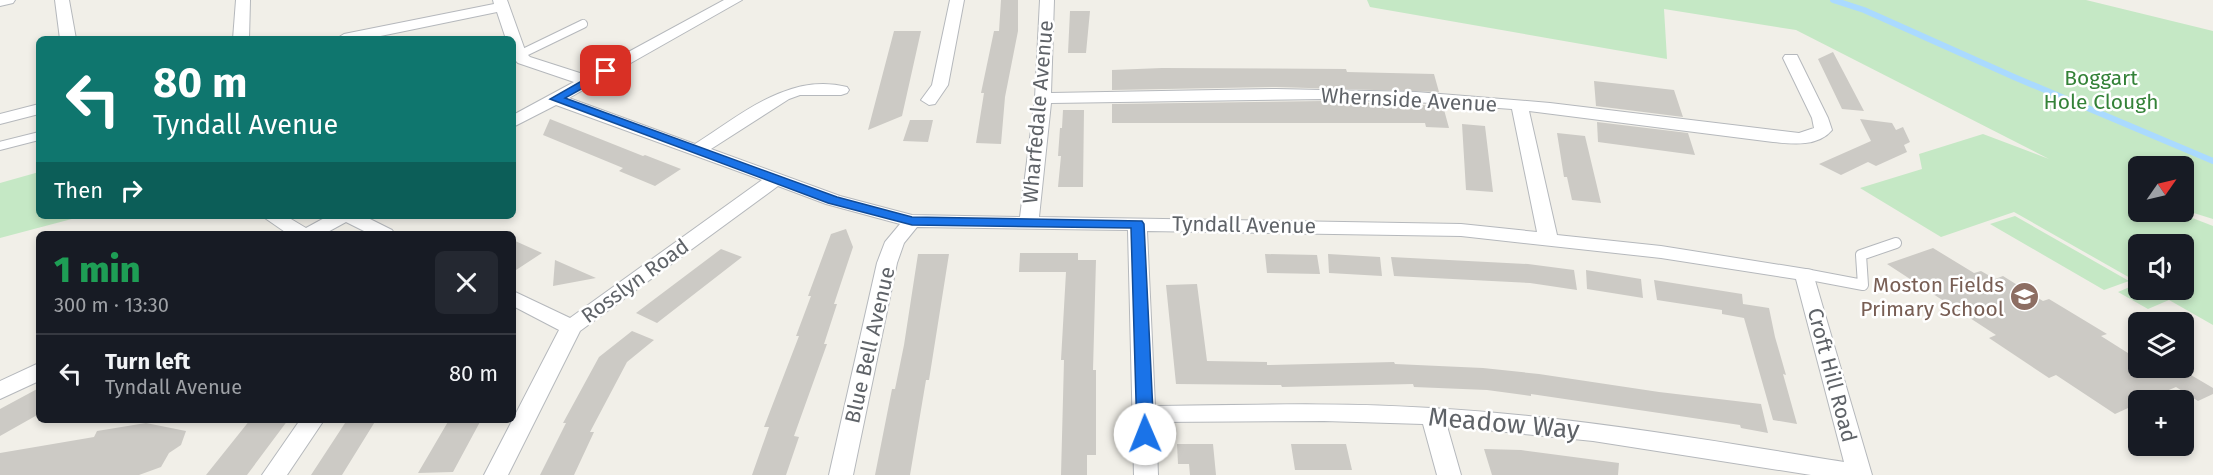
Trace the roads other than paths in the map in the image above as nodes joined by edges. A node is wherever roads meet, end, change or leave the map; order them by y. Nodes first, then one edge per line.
1 (8, 0) edge
2 (62, 0) edge
3 (243, 0) edge
4 (735, 0) edge
5 (957, 0) edge
6 (1047, 0) edge
7 (0, 2) edge
8 (501, 3) edge
9 (583, 24) dead end
10 (68, 36) edge
11 (242, 36) edge
12 (357, 36) edge
13 (512, 36) edge
14 (516, 47) edge
15 (519, 56) junction
16 (1791, 58) dead end
17 (588, 81) junction
18 (841, 90) dead end
19 (1043, 98) junction
20 (556, 99) junction
21 (929, 100) dead end
22 (1520, 106) junction
23 (36, 110) edge
24 (0, 119) edge
25 (516, 120) edge
26 (36, 137) edge
27 (0, 146) edge
28 (696, 151) junction
29 (775, 180) junction
30 (277, 219) edge
31 (337, 219) edge
32 (355, 219) edge
33 (912, 221) junction
34 (1029, 224) junction
35 (1137, 224) junction
36 (297, 231) edge
37 (315, 231) edge
38 (379, 231) edge
39 (1548, 238) junction
40 (1896, 243) dead end
41 (1805, 274) junction
42 (516, 300) edge
43 (570, 327) junction
44 (36, 373) edge
45 (0, 391) edge
46 (1145, 414) junction
47 (1432, 416) junction
48 (310, 423) edge
49 (274, 475) edge
50 (496, 475) edge
51 (841, 475) edge
52 (1146, 475) edge
53 (1449, 475) edge
54 (1859, 475) edge

1 - 7 street
2 - 10 street
3 - 11 street
4 - 17 street
5 - 21 street
6 - 19 street, Wharfedale Avenue
8 - 12 street
8 - 13 street
9 - 15 lane
14 - 15 street
15 - 17 street
16 - 22 street, Whernside Avenue
17 - 20 street
18 - 28 street
19 - 22 street, Whernside Avenue
19 - 34 street, Wharfedale Avenue
20 - 25 street
20 - 28 street, Tyndall Avenue
22 - 39 street
23 - 24 street
26 - 27 lane
28 - 29 street, Tyndall Avenue
29 - 33 street, Tyndall Avenue
29 - 43 street, Rosslyn Road
30 - 36 street
31 - 37 street
32 - 38 street
33 - 34 street, Tyndall Avenue
33 - 51 street, Blue Bell Avenue
34 - 35 street, Tyndall Avenue
35 - 39 street, Tyndall Avenue
35 - 46 street
39 - 41 street, Tyndall Avenue
40 - 41 lane
41 - 54 street, Croft Hill Road
42 - 43 street
43 - 50 street, Rosslyn Road
44 - 45 street
46 - 47 street, Meadow Way
46 - 52 street
47 - 53 street
47 - 54 street, Meadow Way
48 - 49 street

